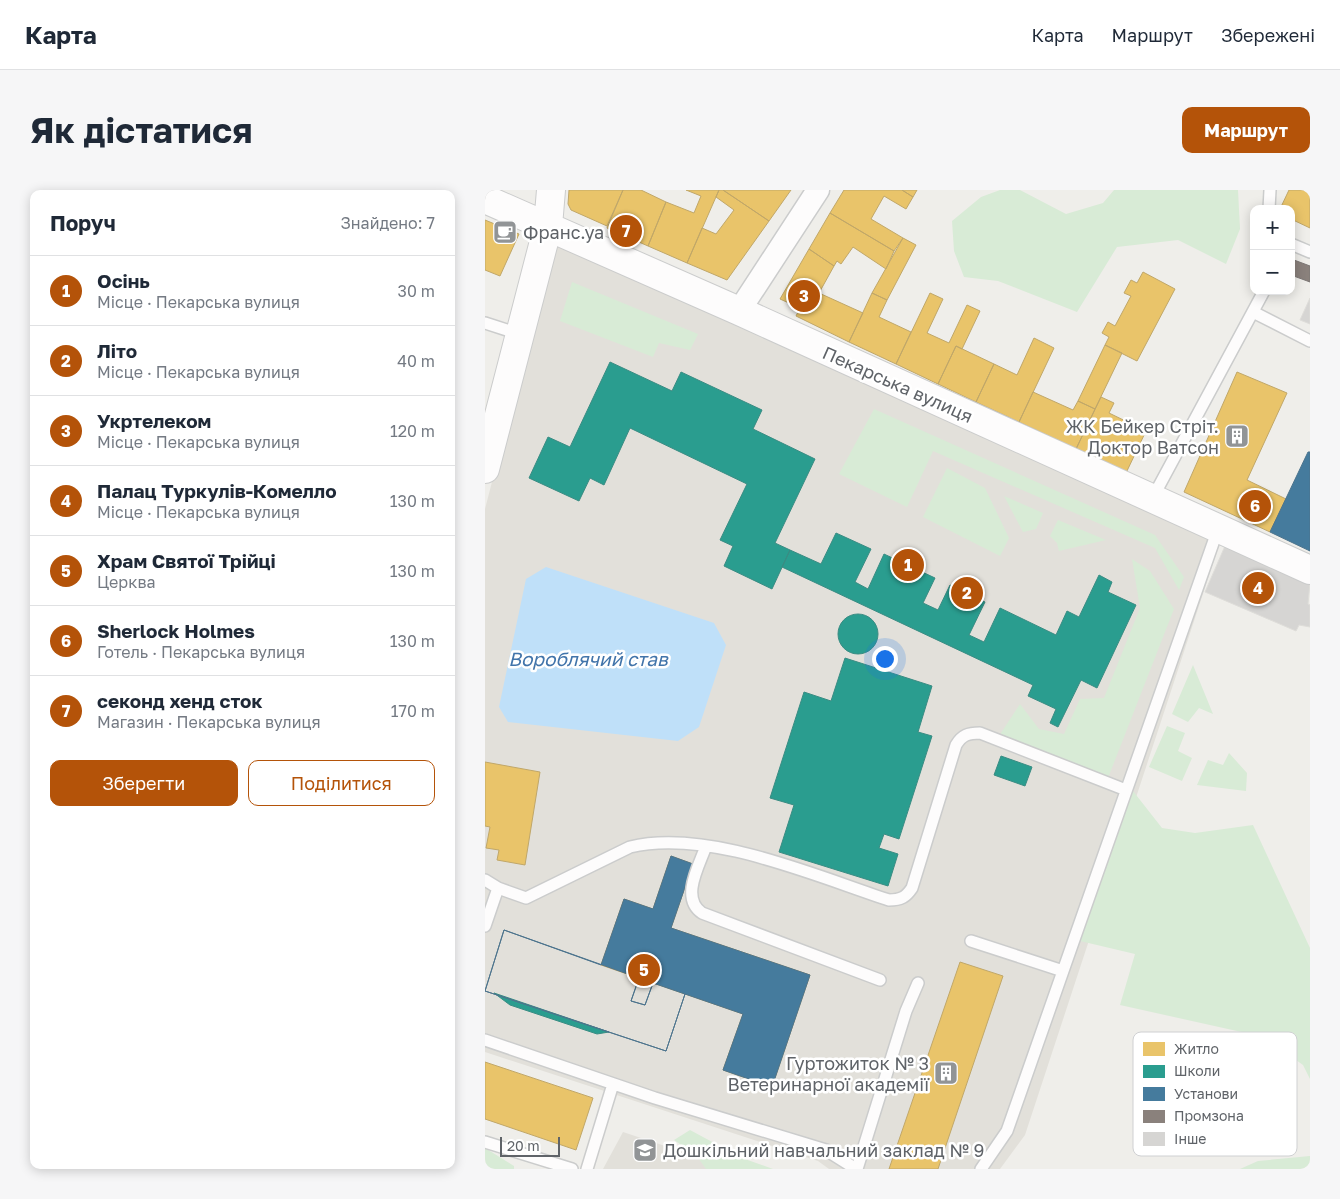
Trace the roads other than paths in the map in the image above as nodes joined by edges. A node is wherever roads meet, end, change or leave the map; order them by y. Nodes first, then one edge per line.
1 (551, 190) edge
2 (818, 190) edge
3 (1270, 190) edge
4 (485, 199) edge
5 (1269, 205) edge
6 (547, 226) junction
7 (1295, 246) edge
8 (1309, 251) edge
9 (1262, 295) edge
10 (739, 311) junction
11 (1253, 312) junction
12 (485, 323) edge
13 (519, 334) junction
14 (1310, 340) edge
15 (485, 468) edge
16 (1151, 499) junction
17 (1218, 529) junction
18 (1310, 570) edge
19 (1126, 790) junction
20 (706, 846) junction
21 (485, 880) edge
22 (499, 888) junction
23 (485, 926) edge
24 (971, 941) dead end
25 (1063, 971) junction
26 (880, 980) dead end
27 (917, 983) dead end
28 (485, 1040) edge
29 (613, 1084) junction
30 (485, 1142) edge
31 (572, 1169) edge
32 (587, 1169) edge
33 (856, 1169) edge
34 (981, 1169) edge

1 - 6 street
2 - 10 street
3 - 5 lane
4 - 6 street, Пекарська вулиця
6 - 10 street, Пекарська вулиця
6 - 13 street
7 - 8 lane
9 - 11 lane
10 - 16 street, Пекарська вулиця
11 - 14 lane
11 - 16 lane
12 - 13 lane
13 - 15 street
16 - 17 street, Пекарська вулиця
17 - 18 street, Пекарська вулиця
17 - 19 lane
19 - 20 lane
19 - 25 lane
20 - 22 lane
20 - 26 lane
21 - 22 lane
22 - 23 lane
24 - 25 lane
25 - 34 lane
27 - 33 lane
28 - 29 lane
29 - 32 lane
29 - 33 lane
30 - 31 lane

